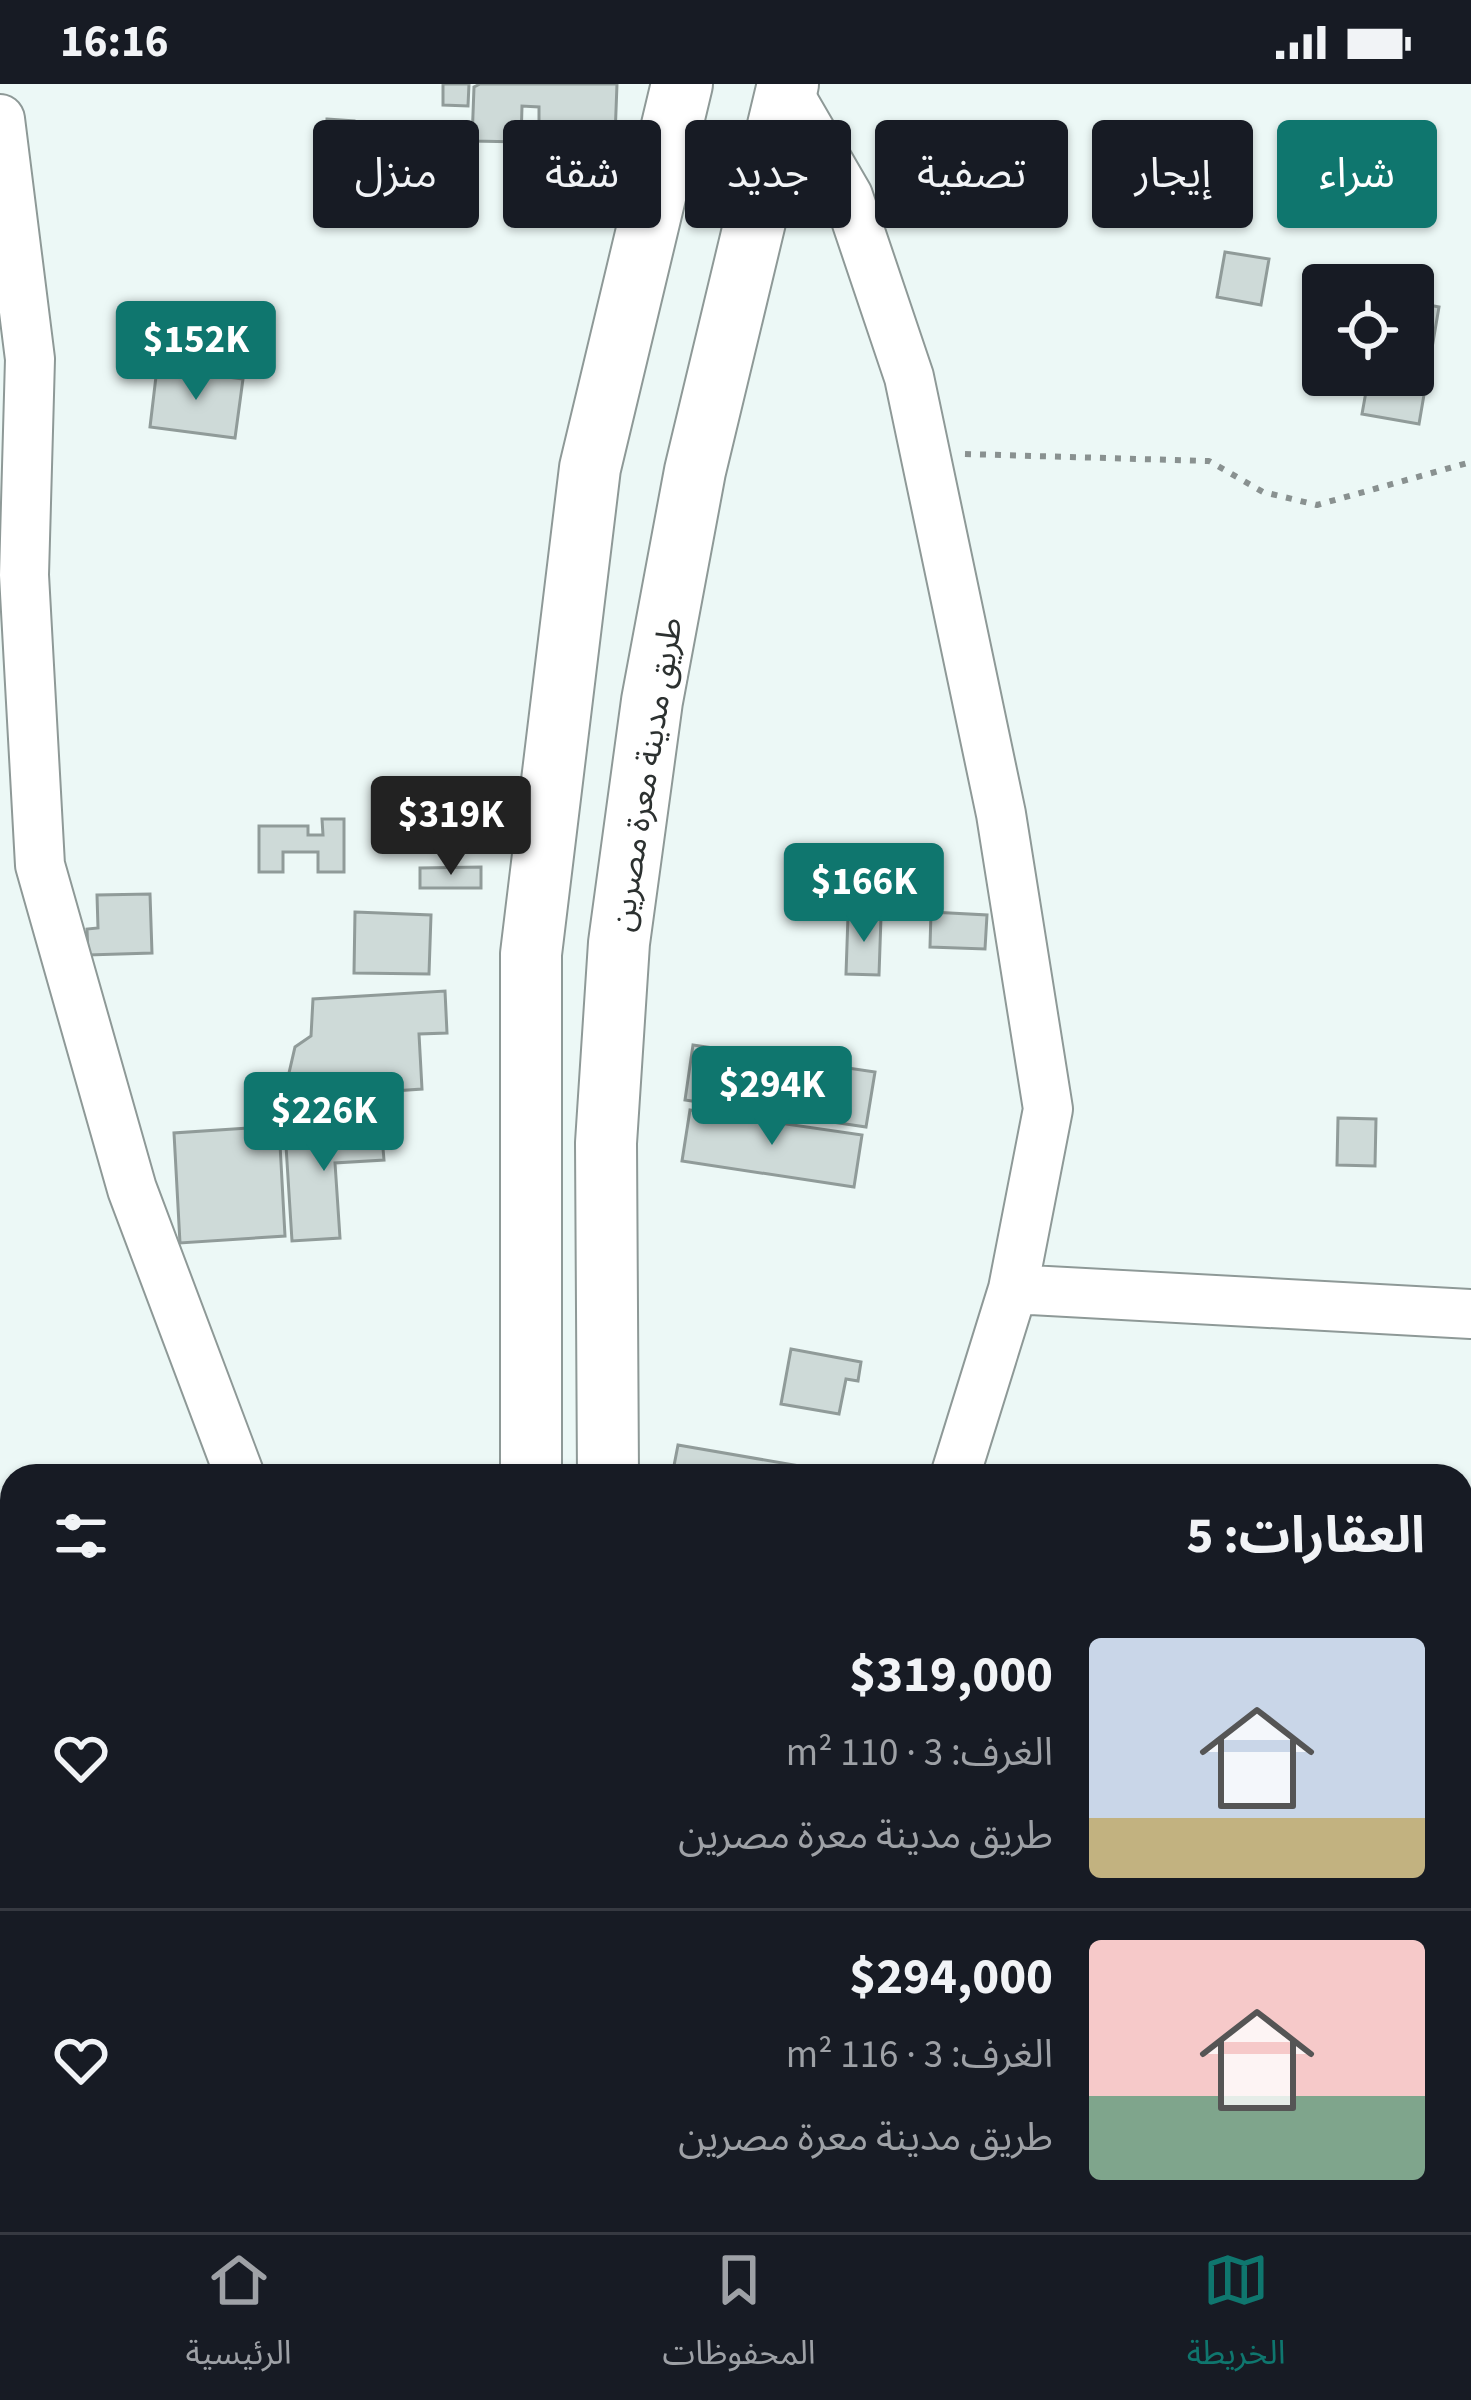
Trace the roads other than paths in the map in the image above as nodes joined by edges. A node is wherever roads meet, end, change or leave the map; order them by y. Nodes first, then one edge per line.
1 (682, 84) edge
2 (788, 87) edge
3 (0, 119) edge
4 (1013, 1288) junction
5 (1471, 1314) edge
6 (235, 1464) edge
7 (530, 1464) edge
8 (608, 1464) edge
9 (959, 1464) edge

1 - 7 main road
2 - 4 street
2 - 8 main road, طريق مدينة معرة مصرين
3 - 6 street
4 - 5 street
4 - 9 street

